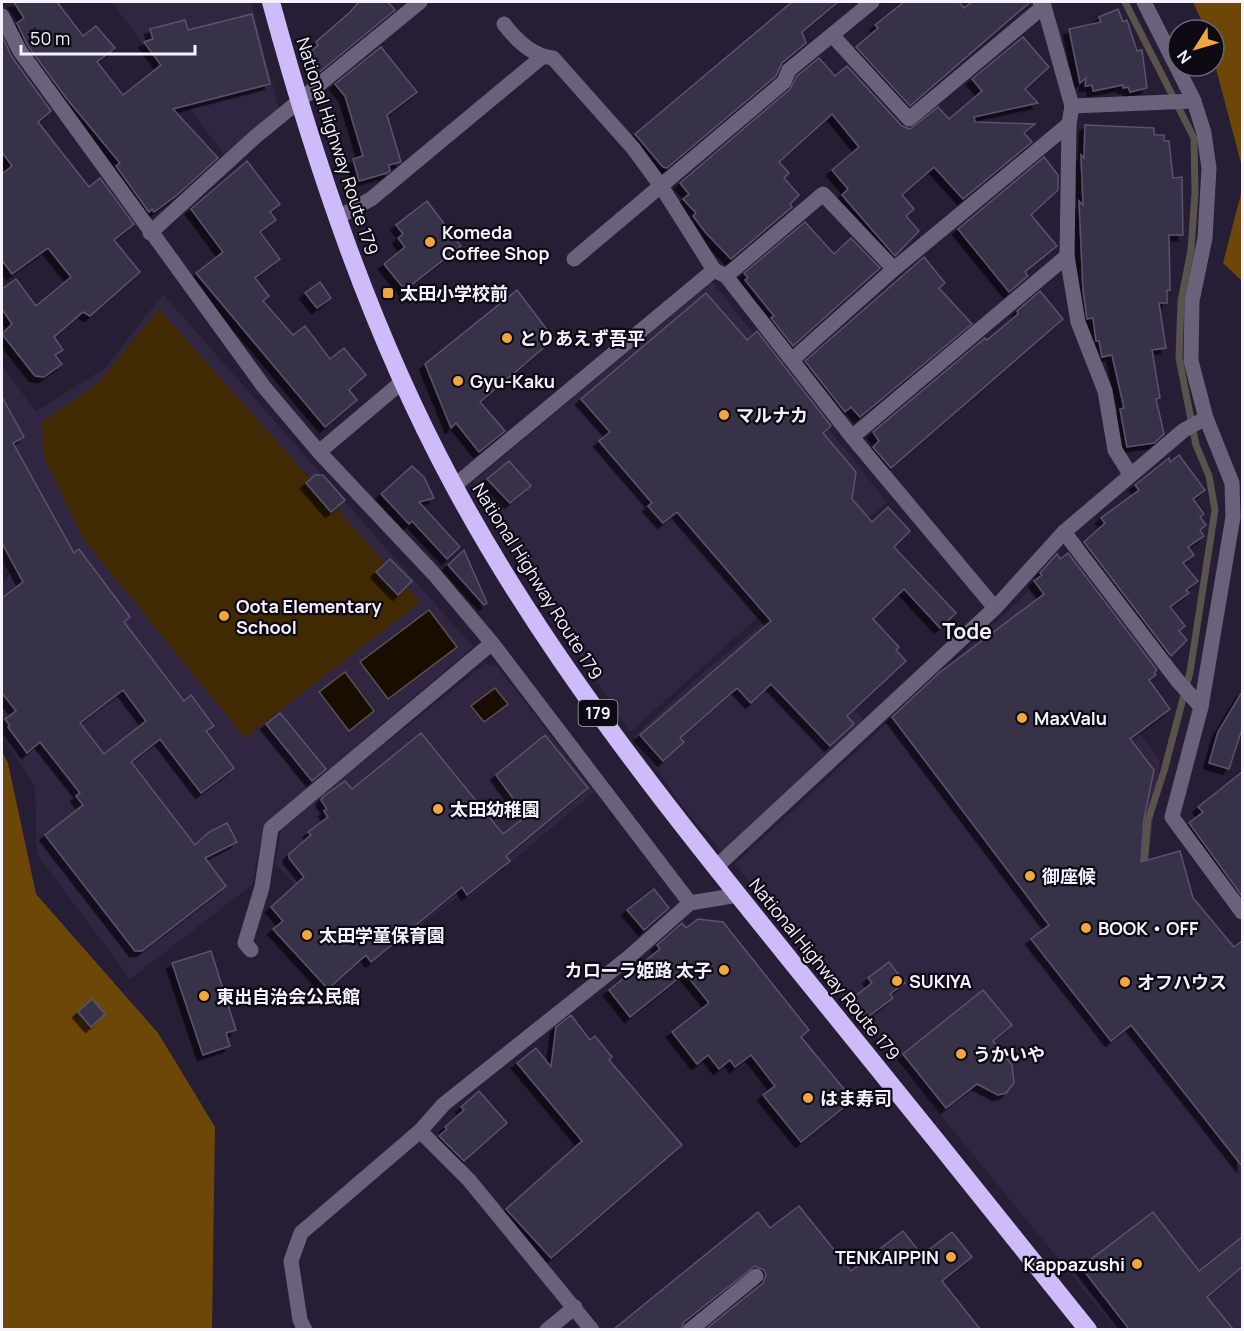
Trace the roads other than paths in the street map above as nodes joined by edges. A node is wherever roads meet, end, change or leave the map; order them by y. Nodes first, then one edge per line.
1 (271, 2) edge
2 (420, 2) edge
3 (872, 2) edge
4 (1144, 2) edge
5 (1042, 4) edge
6 (2, 16) edge
7 (504, 24) dead end
8 (832, 36) junction
9 (542, 57) junction
10 (1194, 100) junction
11 (298, 102) junction
12 (1072, 106) junction
13 (1069, 124) junction
14 (661, 186) junction
15 (337, 218) junction
16 (150, 233) junction
17 (1067, 256) junction
18 (574, 259) dead end
19 (894, 269) junction
20 (720, 273) junction
21 (793, 359) junction
22 (403, 381) junction
23 (1206, 418) junction
24 (852, 437) junction
25 (319, 452) junction
26 (1131, 474) junction
27 (454, 486) junction
28 (1064, 532) junction
29 (995, 608) junction
30 (492, 644) junction
31 (1201, 707) junction
32 (716, 867) junction
33 (738, 895) junction
34 (690, 903) junction
35 (1242, 912) edge
36 (251, 950) dead end
37 (420, 1131) junction
38 (756, 1276) dead end
39 (575, 1307) junction
40 (305, 1329) edge
41 (547, 1329) edge
42 (592, 1329) edge
43 (690, 1329) edge
44 (1088, 1329) edge

1 - 11 highway, National Highway Route 179 / 179
2 - 11 street
3 - 8 street
4 - 10 street
5 - 8 street
5 - 12 street
6 - 16 street
7 - 9 street
8 - 14 street
9 - 14 street
9 - 15 street
10 - 12 street
10 - 23 street
11 - 15 highway, National Highway Route 179 / 179
11 - 16 street
12 - 13 street
13 - 17 street
13 - 19 street
14 - 18 street
14 - 20 street
15 - 22 highway, National Highway Route 179 / 179
16 - 25 street
17 - 24 street
17 - 26 street
19 - 20 street
19 - 21 street
20 - 21 street
20 - 27 street
21 - 24 street
22 - 25 street
22 - 27 highway, National Highway Route 179 / 179
23 - 26 street
23 - 31 street
24 - 29 street
25 - 30 street
26 - 28 street
27 - 32 highway, National Highway Route 179 / 179
28 - 29 street
28 - 31 street
29 - 32 street
30 - 34 street
30 - 36 street
31 - 35 street
32 - 33 highway, National Highway Route 179 / 179
33 - 34 street
33 - 44 highway, National Highway Route 179 / 179
34 - 37 street
37 - 39 street
37 - 40 street
38 - 43 street
39 - 41 street
39 - 42 street

